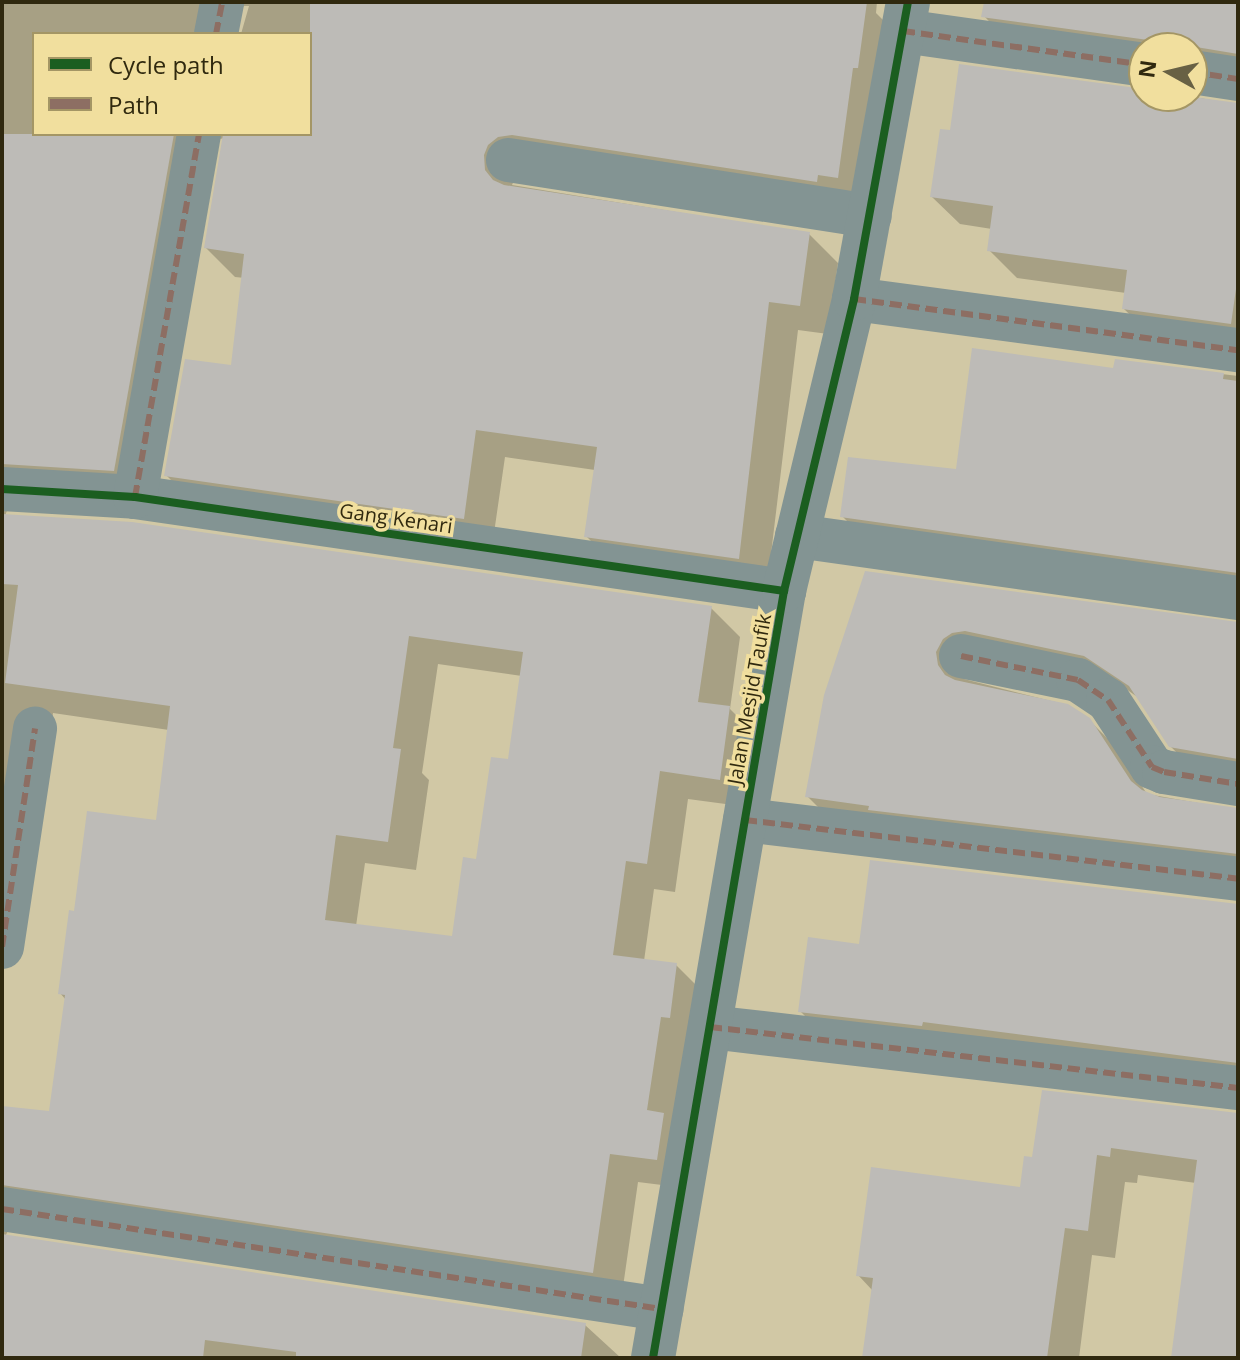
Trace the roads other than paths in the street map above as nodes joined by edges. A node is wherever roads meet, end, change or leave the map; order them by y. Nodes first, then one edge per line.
1 (222, 2) edge
2 (906, 16) edge
3 (216, 32) edge
4 (1128, 62) edge
5 (1208, 74) edge
6 (1238, 79) edge
7 (199, 136) edge
8 (508, 160) dead end
9 (870, 216) junction
10 (854, 299) junction
11 (1238, 350) edge
12 (2, 489) edge
13 (135, 497) junction
14 (797, 536) junction
15 (784, 591) junction
16 (1238, 598) edge
17 (961, 656) dead end
18 (35, 728) dead end
19 (1238, 784) edge
20 (745, 820) junction
21 (1238, 879) edge
22 (2, 947) edge
23 (710, 1027) junction
24 (1238, 1088) edge
25 (2, 1209) edge
26 (661, 1309) junction
27 (653, 1358) edge

1 - 3 street
2 - 4 street
2 - 9 street, Jalan Mesjid Taufik
5 - 6 street
7 - 13 street
8 - 9 street
9 - 10 street, Jalan Mesjid Taufik
10 - 11 street
10 - 14 street, Jalan Mesjid Taufik
12 - 13 street, Gang Kenari
13 - 15 street, Gang Kenari
14 - 15 street, Jalan Mesjid Taufik
14 - 16 street
15 - 20 street, Jalan Mesjid Taufik
17 - 19 street
18 - 22 street
20 - 21 street
20 - 23 street, Jalan Mesjid Taufik
23 - 24 street
23 - 26 street, Jalan Mesjid Taufik
25 - 26 street
26 - 27 street, Jalan Mesjid Taufik

